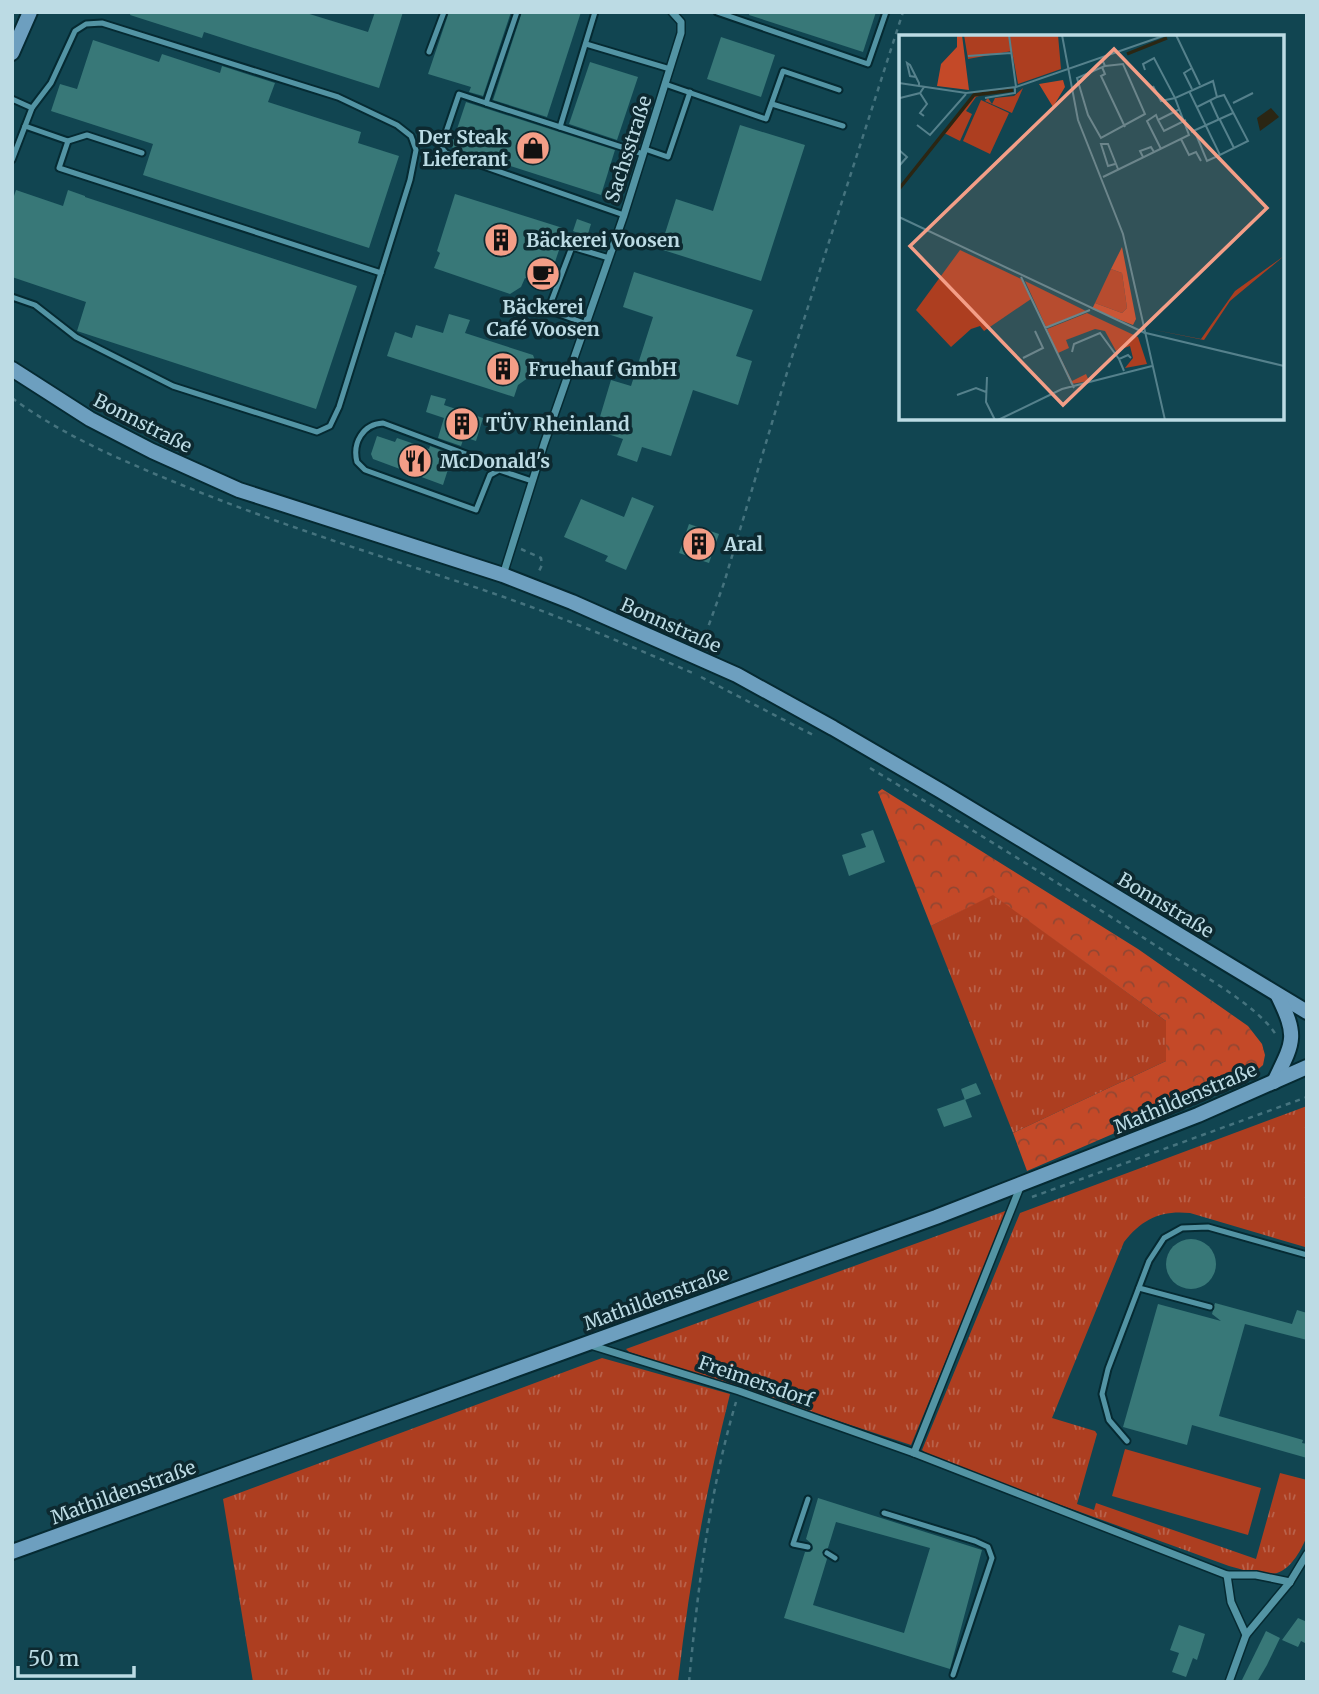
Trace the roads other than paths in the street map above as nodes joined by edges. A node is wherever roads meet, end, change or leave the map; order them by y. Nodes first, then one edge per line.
1 (30, 12) edge
2 (444, 12) edge
3 (517, 12) edge
4 (596, 12) edge
5 (717, 12) edge
6 (886, 12) edge
7 (675, 13) edge
8 (586, 44) junction
9 (429, 52) dead end
10 (12, 53) edge
11 (670, 69) junction
12 (665, 84) junction
13 (839, 90) dead end
14 (690, 93) junction
15 (12, 99) edge
16 (486, 103) junction
17 (772, 104) junction
18 (32, 108) junction
19 (25, 126) junction
20 (843, 126) dead end
21 (559, 127) junction
22 (68, 141) junction
23 (644, 152) junction
24 (142, 153) dead end
25 (12, 160) edge
26 (624, 215) junction
27 (610, 258) junction
28 (381, 273) junction
29 (12, 297) edge
30 (587, 324) junction
31 (12, 369) edge
32 (499, 470) junction
33 (532, 481) junction
34 (503, 575) junction
35 (1278, 994) junction
36 (1307, 1012) edge
37 (1307, 1067) edge
38 (1274, 1082) junction
39 (1020, 1185) junction
40 (1307, 1255) edge
41 (1139, 1288) junction
42 (1210, 1307) dead end
43 (586, 1344) junction
44 (1127, 1441) dead end
45 (914, 1453) junction
46 (808, 1499) dead end
47 (884, 1513) dead end
48 (808, 1547) dead end
49 (12, 1552) edge
50 (827, 1553) dead end
51 (1307, 1554) edge
52 (835, 1558) dead end
53 (1227, 1575) junction
54 (1290, 1582) junction
55 (1246, 1635) junction
56 (953, 1675) dead end
57 (1228, 1682) edge

1 - 10 main road
2 - 9 lane
3 - 16 lane
4 - 8 lane
5 - 6 lane
7 - 11 street, Sachsstraße
8 - 11 lane
8 - 21 lane
11 - 12 street, Sachsstraße
12 - 14 lane
12 - 23 street, Sachsstraße
13 - 17 lane
14 - 17 lane
14 - 23 lane
15 - 18 lane
16 - 21 lane
16 - 26 lane
17 - 20 lane
18 - 19 lane
18 - 28 lane
19 - 22 lane
19 - 25 lane
21 - 23 lane
22 - 24 lane
22 - 28 lane
23 - 26 street, Sachsstraße
26 - 27 street, Sachsstraße
27 - 30 street, Sachsstraße
27 - 30 lane
28 - 29 lane
30 - 33 street, Sachsstraße
31 - 34 main road, Bonnstraße
32 - 32 lane
32 - 33 lane
33 - 34 street, Sachsstraße
34 - 35 main road, Bonnstraße
35 - 36 main road, Bonnstraße
35 - 38 main road
37 - 38 main road, Mathildenstraße
38 - 39 main road, Mathildenstraße
39 - 43 main road, Mathildenstraße
39 - 45 street
40 - 41 lane
41 - 42 lane
41 - 44 lane
43 - 45 street, Freimersdorf
43 - 49 main road, Mathildenstraße
45 - 53 street, Freimersdorf
46 - 48 lane
47 - 56 lane
50 - 52 lane
51 - 54 street
53 - 54 street, Freimersdorf
53 - 55 street
54 - 55 street
55 - 57 street

